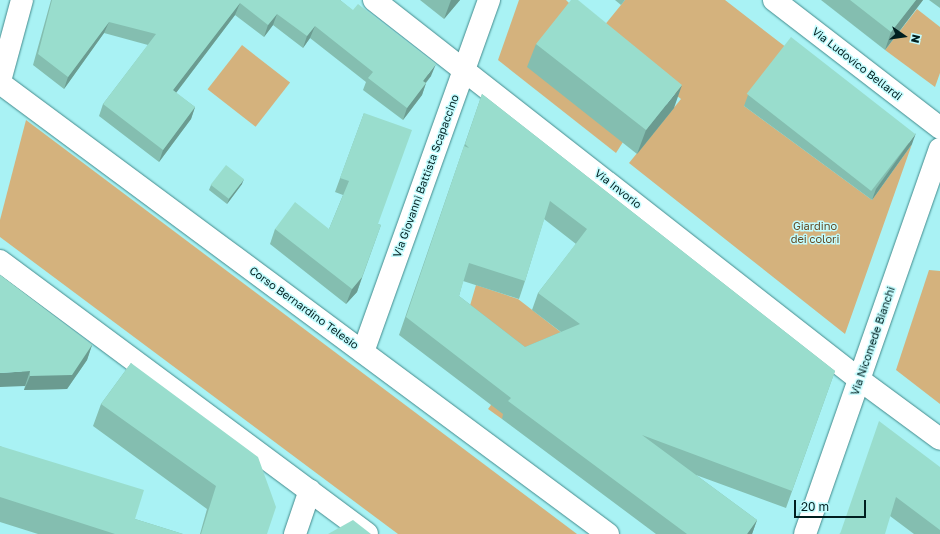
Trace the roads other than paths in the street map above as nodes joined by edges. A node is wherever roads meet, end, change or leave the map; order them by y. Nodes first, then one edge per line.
1 (22, 0) edge
2 (374, 0) edge
3 (488, 0) edge
4 (774, 0) edge
5 (465, 69) junction
6 (0, 82) edge
7 (940, 128) edge
8 (940, 148) edge
9 (0, 261) edge
10 (364, 352) junction
11 (860, 380) junction
12 (940, 439) edge
13 (310, 490) junction
14 (295, 534) edge
15 (367, 534) edge
16 (608, 534) edge
17 (805, 534) edge

1 - 6 street
2 - 5 street, Via Invorio
3 - 5 street, Via Giovanni Battista Scapaccino
4 - 7 street, Via Ludovico Bellardi
5 - 10 street, Via Giovanni Battista Scapaccino
5 - 11 street, Via Invorio
6 - 10 street, Corso Bernardino Telesio
8 - 11 street, Via Nicomede Bianchi
9 - 13 street
10 - 16 street, Corso Bernardino Telesio
11 - 12 street, Via Invorio
11 - 17 street, Via Nicomede Bianchi
13 - 14 street
13 - 15 street

